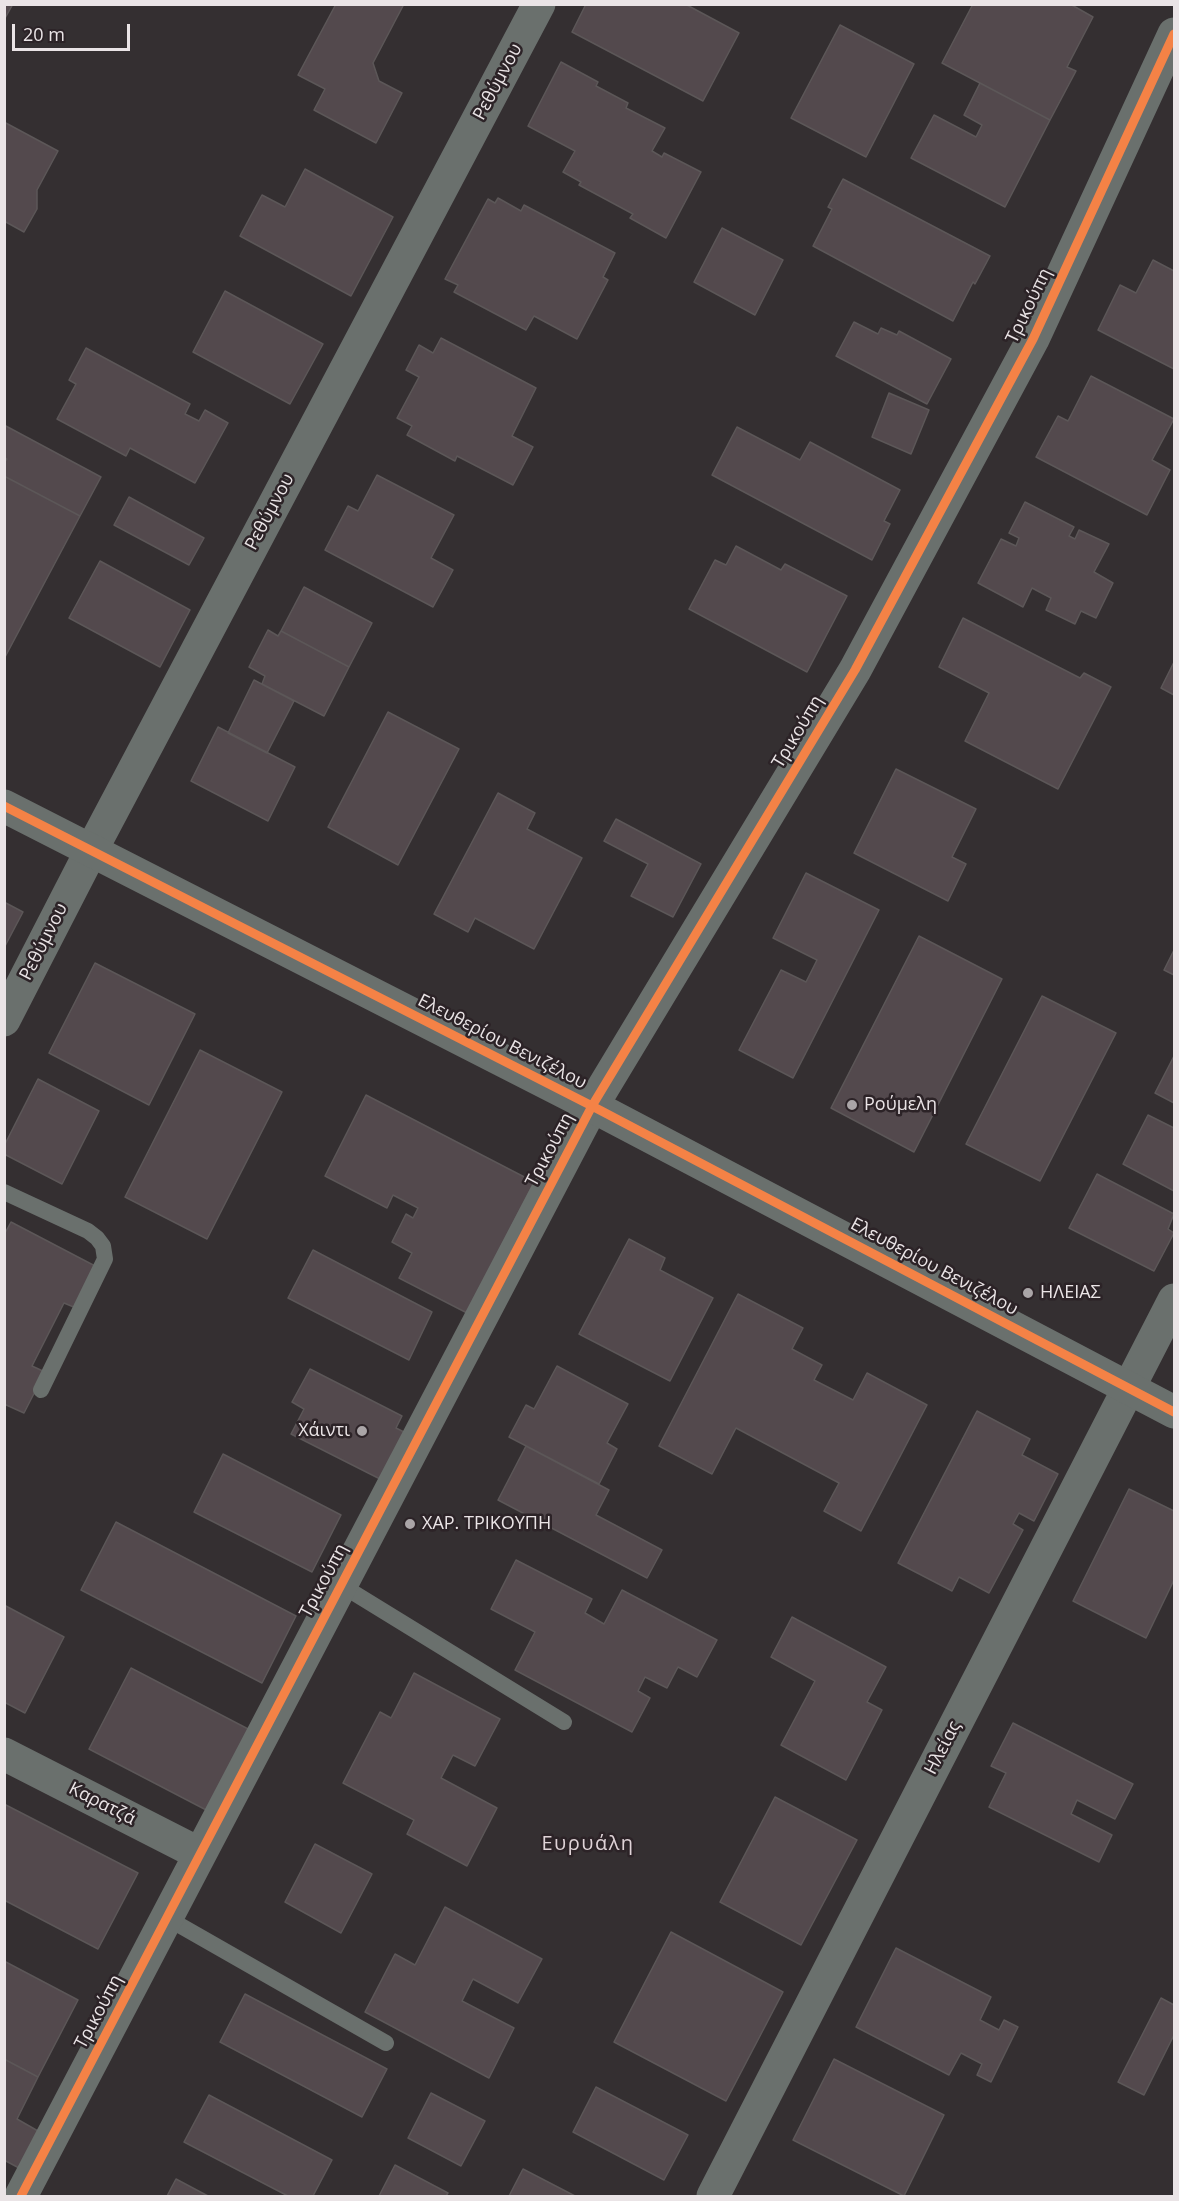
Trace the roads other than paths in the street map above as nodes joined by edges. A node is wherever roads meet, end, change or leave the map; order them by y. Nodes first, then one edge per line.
1 (539, 4) edge
2 (1174, 34) edge
3 (4, 806) edge
4 (91, 851) junction
5 (4, 1020) edge
6 (592, 1106) junction
7 (4, 1192) edge
8 (1174, 1300) edge
9 (1129, 1387) junction
10 (41, 1390) dead end
11 (1174, 1412) edge
12 (341, 1585) junction
13 (564, 1722) dead end
14 (4, 1754) edge
15 (200, 1854) junction
16 (167, 1918) junction
17 (386, 2043) dead end
18 (21, 2196) edge
19 (713, 2196) edge

1 - 4 street, Ρεθύμνου
2 - 6 street, Τρικούπη
3 - 4 street, Ελευθερίου Βενιζέλου
4 - 5 street, Ρεθύμνου
4 - 6 street, Ελευθερίου Βενιζέλου
6 - 9 street, Ελευθερίου Βενιζέλου
6 - 12 street, Τρικούπη
7 - 10 lane
8 - 9 street, Ηλείας
9 - 11 street, Ελευθερίου Βενιζέλου
9 - 19 street, Ηλείας
12 - 13 lane
12 - 15 street, Τρικούπη
14 - 15 street, Καρατζά
15 - 16 street, Τρικούπη
16 - 17 lane
16 - 18 street, Τρικούπη

